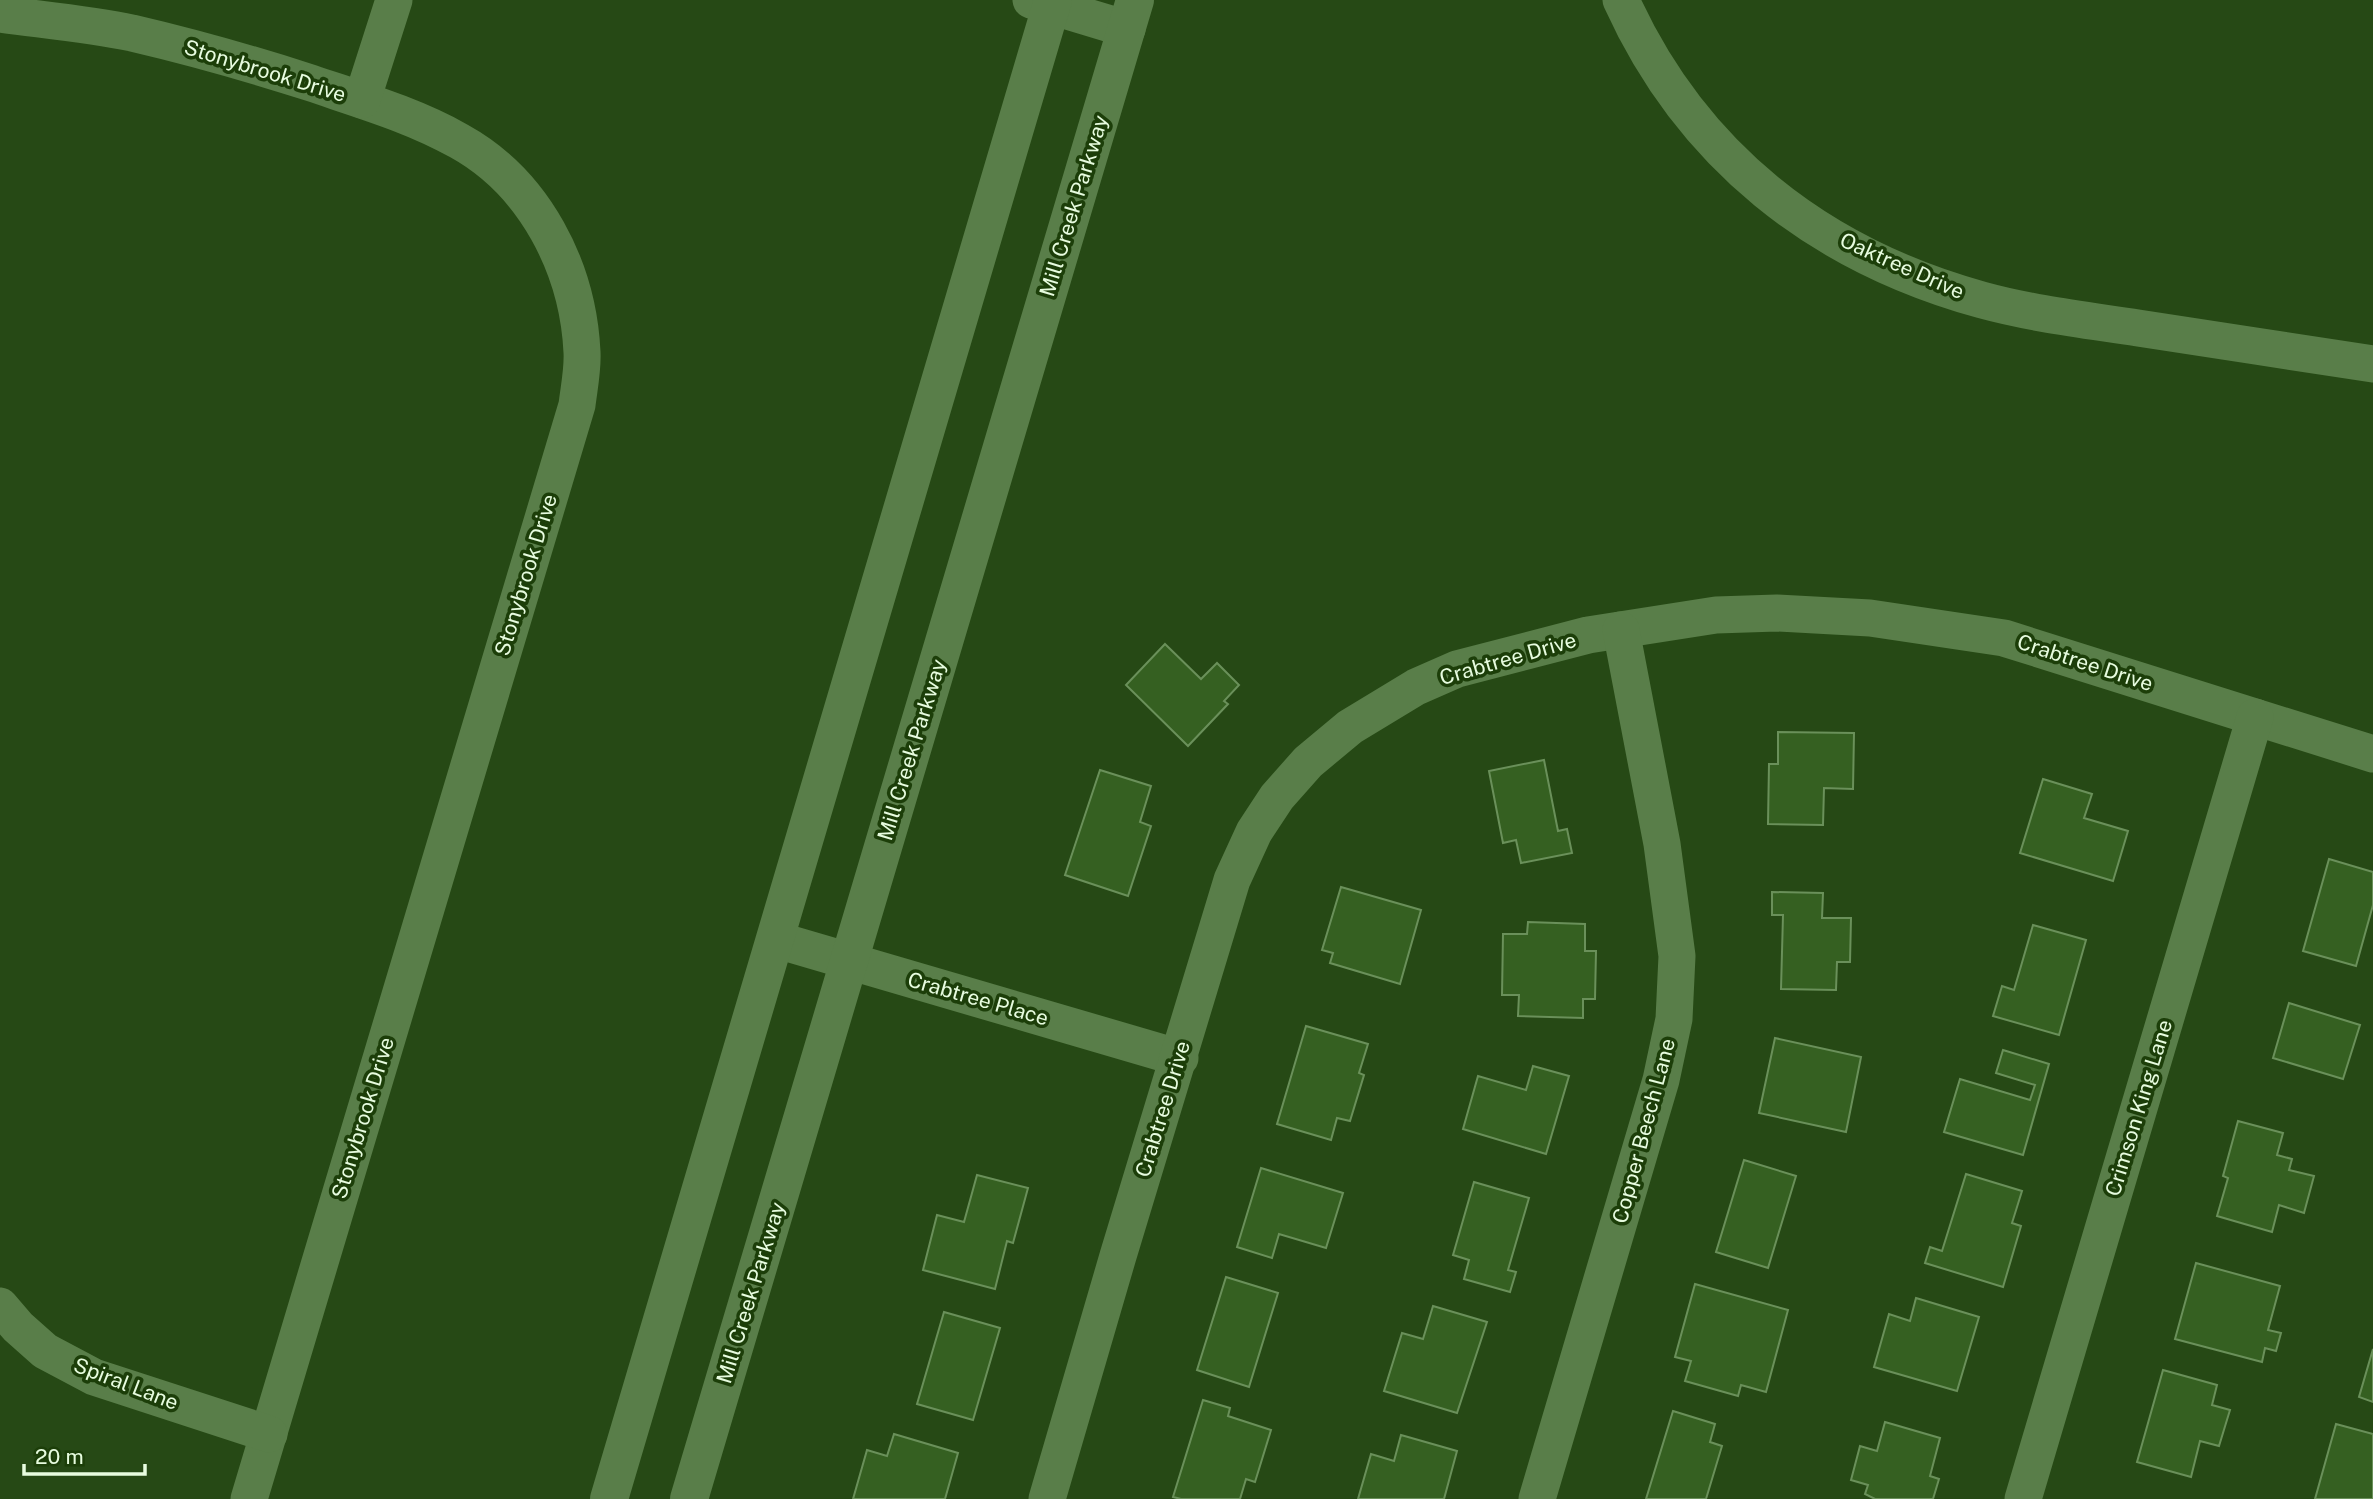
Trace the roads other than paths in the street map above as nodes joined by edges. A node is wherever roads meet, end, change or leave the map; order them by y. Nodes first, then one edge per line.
1 (394, 0) edge
2 (1621, 0) edge
3 (1045, 2) edge
4 (0, 14) edge
5 (1131, 14) edge
6 (362, 100) junction
7 (2373, 364) edge
8 (1621, 630) junction
9 (2255, 717) junction
10 (2373, 754) edge
11 (777, 940) junction
12 (849, 962) junction
13 (1180, 1058) junction
14 (0, 1307) edge
15 (269, 1434) junction
16 (249, 1499) edge
17 (609, 1499) edge
18 (689, 1499) edge
19 (1046, 1499) edge
20 (1537, 1499) edge
21 (2023, 1499) edge

1 - 6 street
2 - 7 street, Oaktree Drive
3 - 5 street
3 - 11 main road
4 - 6 street, Stonybrook Drive
5 - 12 main road, Mill Creek Parkway
6 - 15 street, Stonybrook Drive
8 - 9 street, Crabtree Drive
8 - 13 street, Crabtree Drive
8 - 20 street, Copper Beech Lane
9 - 10 street, Crabtree Drive
9 - 21 street, Crimson King Lane
11 - 12 street, Crabtree Place
11 - 17 main road
12 - 13 street, Crabtree Place
12 - 18 main road, Mill Creek Parkway
13 - 19 street, Crabtree Drive
14 - 15 street, Spiral Lane
15 - 16 street, Stonybrook Drive

